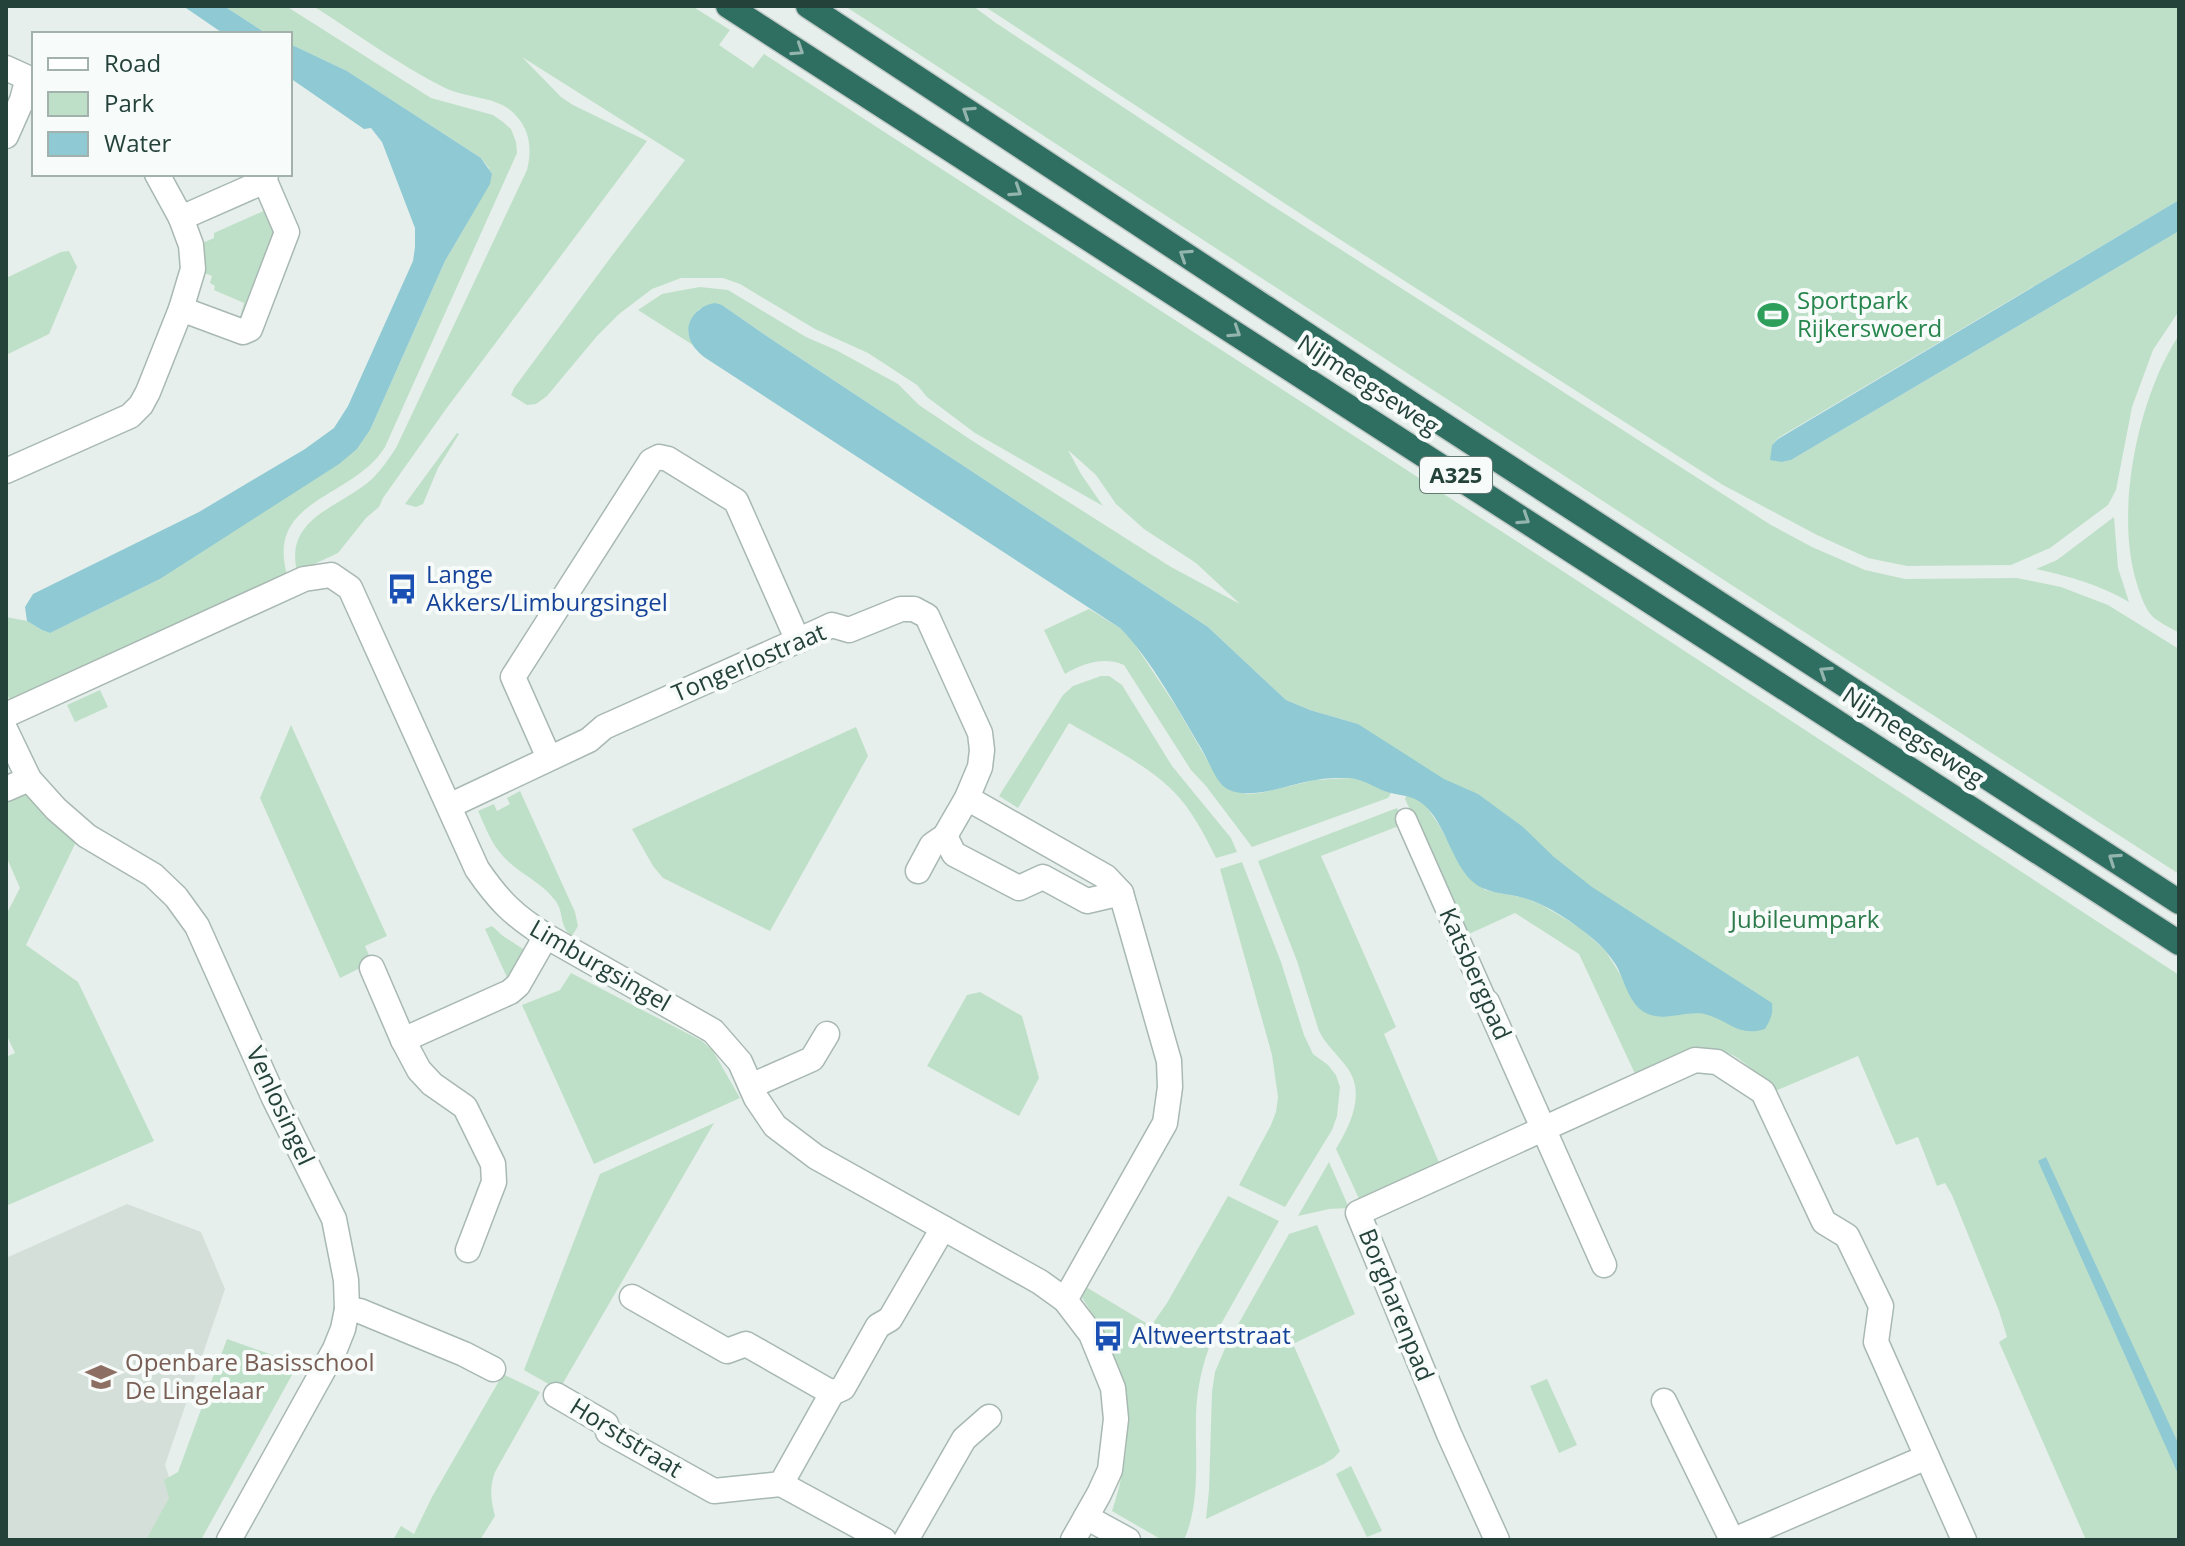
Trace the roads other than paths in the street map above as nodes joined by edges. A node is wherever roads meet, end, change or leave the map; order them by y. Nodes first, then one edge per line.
1 (728, 6) edge
2 (808, 6) edge
3 (6, 68) edge
4 (28, 102) edge
5 (6, 136) edge
6 (158, 176) edge
7 (266, 178) edge
8 (181, 218) junction
9 (181, 309) junction
10 (6, 471) edge
11 (798, 641) junction
12 (6, 715) edge
13 (6, 731) edge
14 (549, 758) junction
15 (29, 779) junction
16 (6, 789) edge
17 (967, 798) junction
18 (449, 806) junction
19 (1406, 819) dead end
20 (945, 836) junction
21 (918, 871) dead end
22 (1121, 893) junction
23 (2179, 902) edge
24 (546, 936) junction
25 (2179, 943) edge
26 (372, 968) dead end
27 (1487, 1002) joint
28 (827, 1034) dead end
29 (403, 1040) junction
30 (751, 1086) junction
31 (1544, 1128) junction
32 (943, 1228) junction
33 (468, 1250) dead end
34 (1604, 1265) dead end
35 (632, 1297) dead end
36 (1065, 1300) junction
37 (347, 1309) junction
38 (493, 1369) dead end
39 (832, 1393) junction
40 (556, 1395) dead end
41 (1664, 1401) dead end
42 (989, 1417) dead end
43 (1927, 1457) junction
44 (781, 1484) junction
45 (1086, 1517) junction
46 (229, 1540) edge
47 (884, 1540) edge
48 (906, 1540) edge
49 (1073, 1540) edge
50 (1128, 1540) edge
51 (1497, 1540) edge
52 (1733, 1540) edge
53 (1964, 1540) edge

1 -> 25 highway, Nijmeegseweg / A325
23 -> 2 highway, Nijmeegseweg / A325
3 - 4 street
4 - 5 street
6 - 8 street
7 - 8 street
7 - 9 street
8 - 9 street
9 - 10 street
11 - 14 street, Tongerlostraat
11 - 14 street
11 - 17 street, Tongerlostraat
12 - 18 street, Limburgsingel
13 - 15 street, Venlosingel
14 - 18 street, Tongerlostraat
15 - 16 street
15 - 37 street, Venlosingel
17 - 20 street, Tongerlostraat
17 - 22 street
18 - 24 street, Limburgsingel
19 - 27 street, Katsbergpad
20 - 21 street, Tongerlostraat
20 - 22 street
22 - 36 street
24 - 29 street
24 - 30 street, Limburgsingel
26 - 29 street
27 - 31 street, Katsbergpad
28 - 30 street
29 - 33 street
30 - 32 street, Limburgsingel
31 - 34 street, Katsbergpad
31 - 43 street
31 - 51 street, Borgharenpad
32 - 36 street, Limburgsingel
32 - 39 street
35 - 39 street
36 - 45 street, Limburgsingel
37 - 38 street
37 - 46 street, Venlosingel
39 - 44 street
40 - 44 street, Horststraat
41 - 52 street
42 - 48 street
43 - 52 street
43 - 53 street
44 - 47 street
45 - 49 street, Limburgsingel
45 - 50 street

